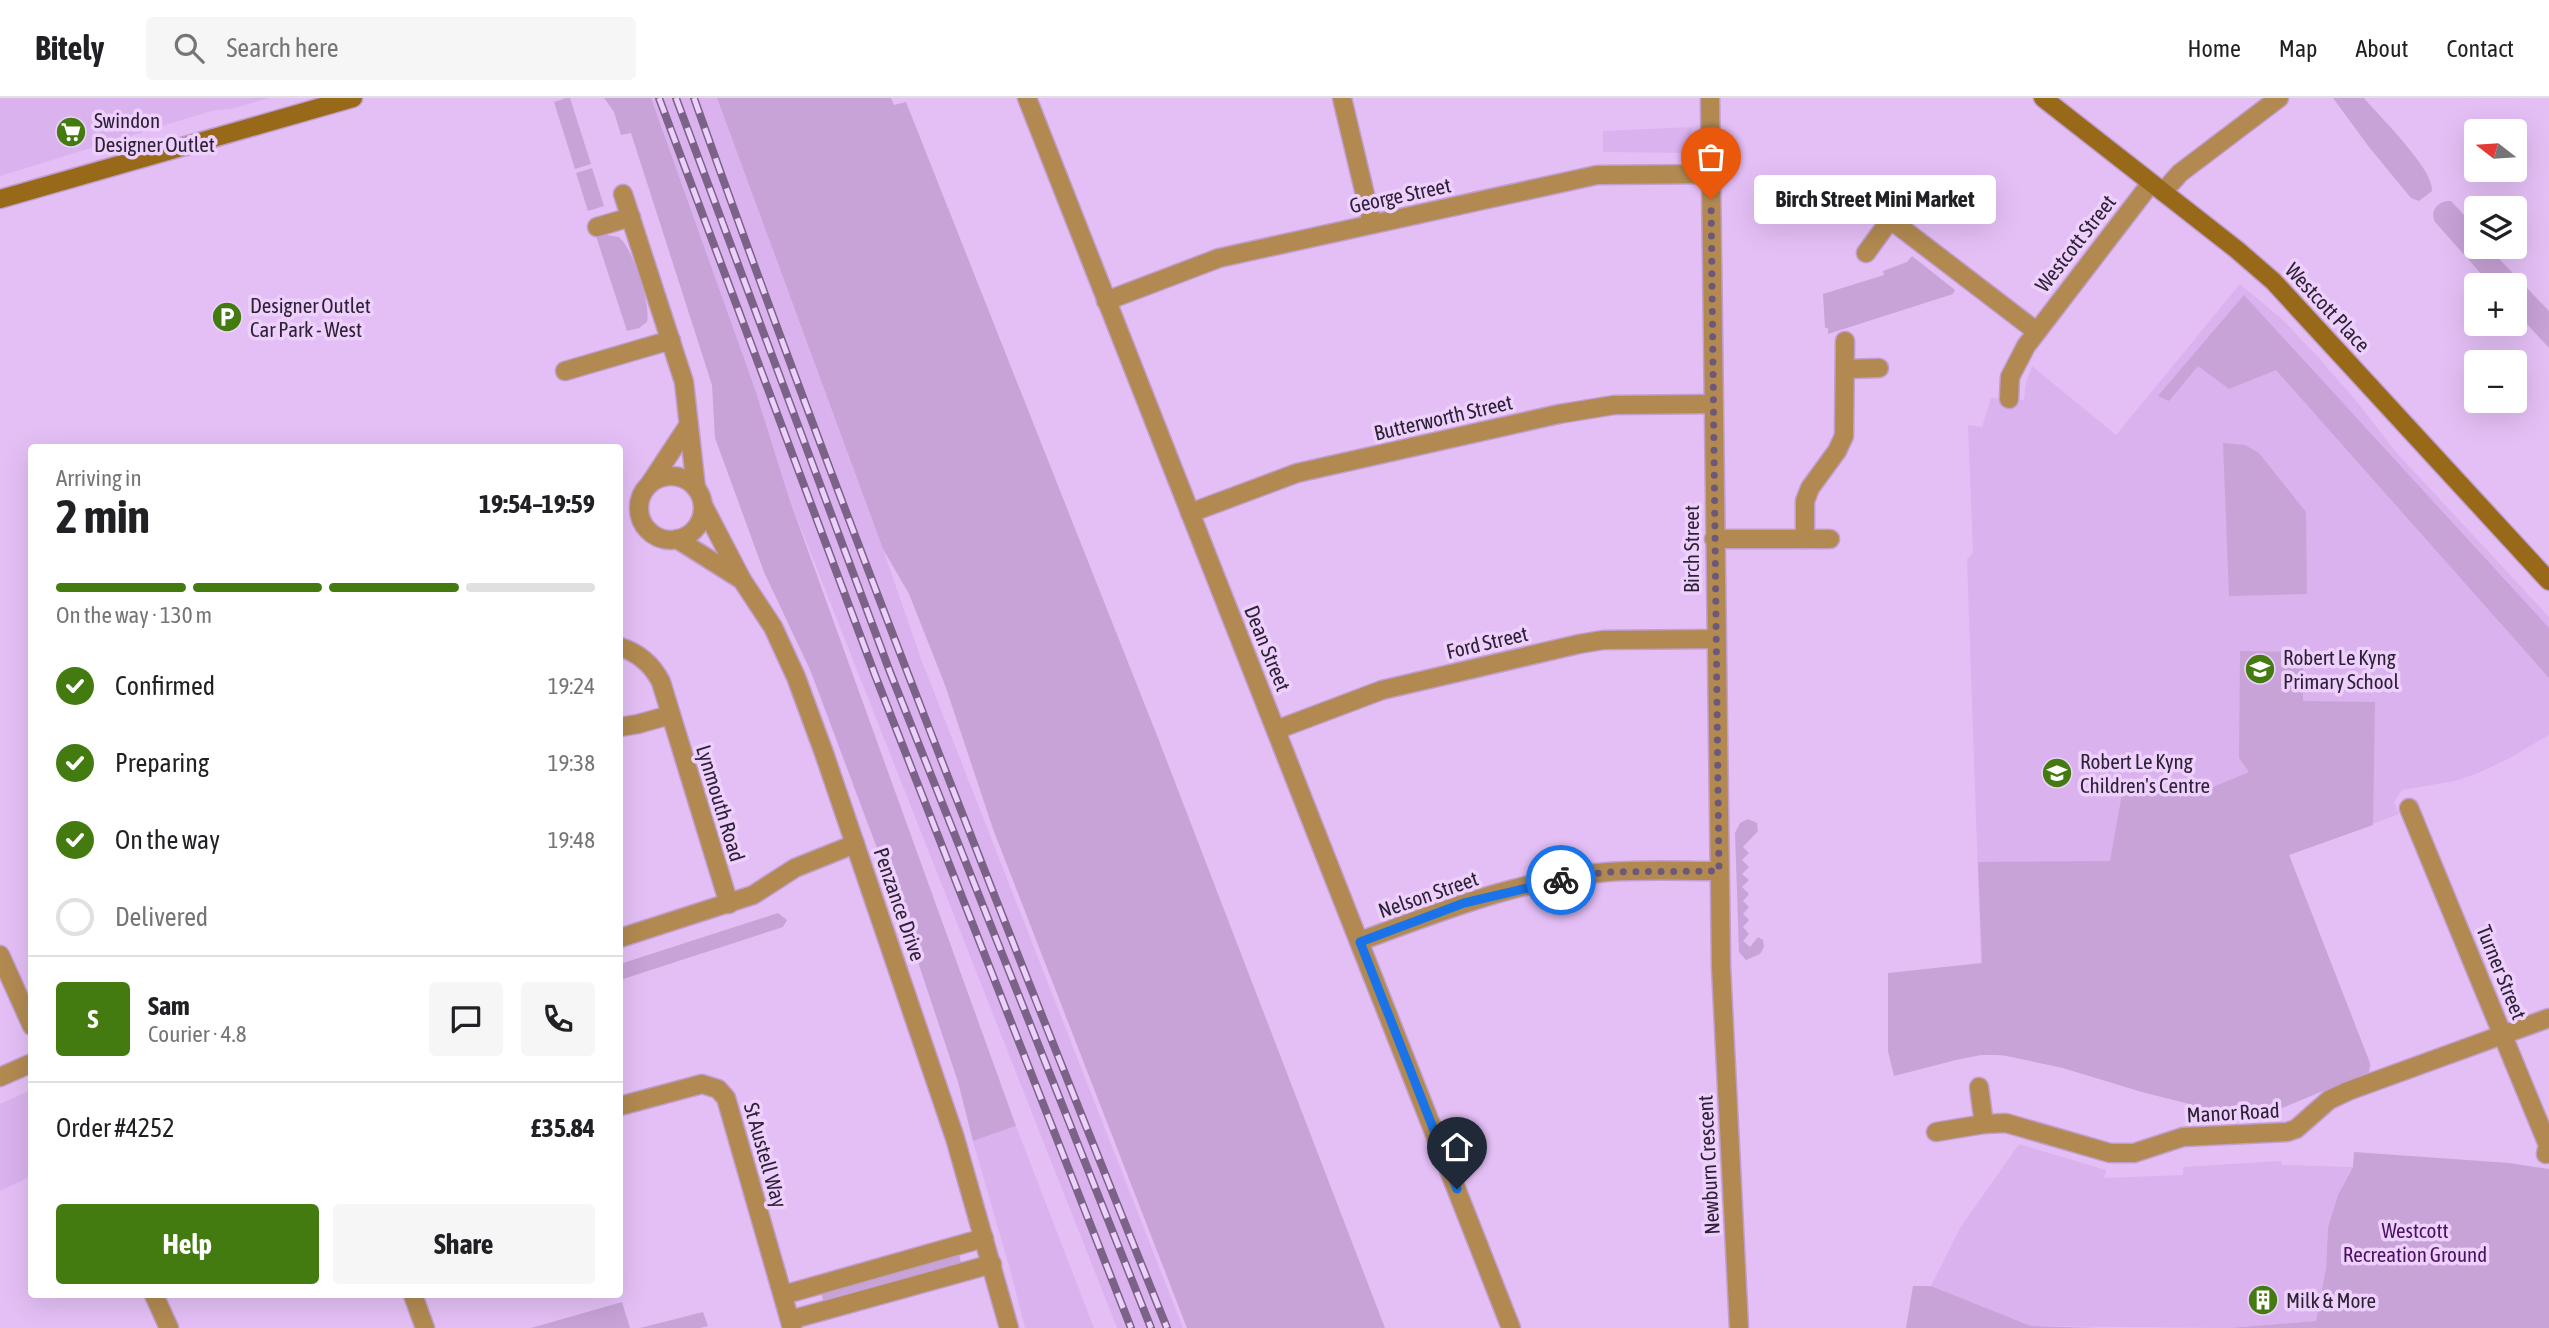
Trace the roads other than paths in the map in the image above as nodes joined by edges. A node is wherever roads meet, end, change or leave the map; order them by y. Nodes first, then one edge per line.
1 (353, 98) edge
2 (1027, 98) edge
3 (1342, 98) edge
4 (1710, 98) edge
5 (2043, 98) edge
6 (2279, 98) edge
7 (1711, 174) junction
8 (2157, 188) junction
9 (623, 194) dead end
10 (0, 199) edge
11 (1870, 204) dead end
12 (631, 216) junction
13 (1890, 220) junction
14 (1372, 224) junction
15 (597, 227) dead end
16 (1866, 253) dead end
17 (1106, 301) junction
18 (2036, 331) junction
19 (671, 340) junction
20 (1845, 341) dead end
21 (1879, 368) dead end
22 (1846, 369) junction
23 (565, 371) dead end
24 (2009, 399) dead end
25 (1713, 404) junction
26 (688, 426) junction
27 (651, 483) junction
28 (696, 488) junction
29 (703, 505) junction
30 (1190, 513) junction
31 (1714, 539) junction
32 (1805, 539) junction
33 (1830, 539) dead end
34 (677, 540) junction
35 (742, 580) junction
36 (2549, 582) edge
37 (1715, 639) junction
38 (623, 647) edge
39 (670, 715) junction
40 (623, 726) edge
41 (1276, 730) junction
42 (2409, 808) dead end
43 (855, 844) junction
44 (1719, 871) junction
45 (729, 904) junction
46 (623, 937) edge
47 (1360, 942) junction
48 (0, 955) edge
49 (1722, 999) joint
50 (28, 1017) edge
51 (2549, 1018) edge
52 (2502, 1033) junction
53 (28, 1065) edge
54 (0, 1077) edge
55 (1979, 1087) dead end
56 (623, 1105) edge
57 (1984, 1124) junction
58 (1936, 1132) dead end
59 (2546, 1154) dead end
60 (985, 1238) junction
61 (992, 1264) junction
62 (783, 1295) junction
63 (155, 1298) edge
64 (414, 1298) edge
65 (791, 1324) edge
66 (169, 1328) edge
67 (425, 1328) edge
68 (1009, 1328) edge
69 (1511, 1328) edge
70 (1739, 1328) edge

1 - 10 main road
2 - 17 street, Dean Street
3 - 14 street
4 - 7 street, Birch Street
5 - 8 main road, Westcott Place
6 - 8 street, Westcott Street
7 - 14 street, George Street
7 - 25 street, Birch Street
8 - 18 street, Westcott Street
8 - 36 main road, Westcott Place
9 - 12 street
11 - 13 street
12 - 15 street
12 - 19 street
13 - 16 street
13 - 18 street
14 - 17 street, George Street
17 - 30 street, Dean Street
18 - 24 street, Westcott Street
19 - 23 street
19 - 26 street
20 - 22 street
21 - 22 street
22 - 32 street
25 - 30 street, Butterworth Street
25 - 31 street, Birch Street
26 - 27 street, Penzance Drive
26 - 28 street
27 - 28 street
27 - 34 street, Penzance Drive
28 - 29 street
29 - 34 street
29 - 35 street
30 - 41 street, Dean Street
31 - 32 street
31 - 37 street, Birch Street
32 - 33 street
34 - 35 street, Penzance Drive
35 - 43 street, Penzance Drive
37 - 41 street, Ford Street
37 - 44 street, Birch Street
38 - 39 street, Lynmouth Road
39 - 40 street
39 - 45 street, Lynmouth Road
41 - 47 street, Dean Street
42 - 52 street, Turner Street
43 - 45 street
43 - 60 street, Penzance Drive
44 - 47 street, Nelson Street
44 - 49 street, Birch Street
45 - 46 street
47 - 69 street, Dean Street
48 - 50 street
49 - 70 street, Newburn Crescent
51 - 52 street, Manor Road
52 - 57 street, Manor Road
52 - 59 street, Turner Street
53 - 54 street
55 - 57 street
56 - 62 street, St Austell Way
57 - 58 street, Manor Road
60 - 61 street, Penzance Drive
60 - 62 street
61 - 65 street, St Austell Way
61 - 68 street, Penzance Drive
62 - 65 street, St Austell Way
63 - 66 street
64 - 67 street

